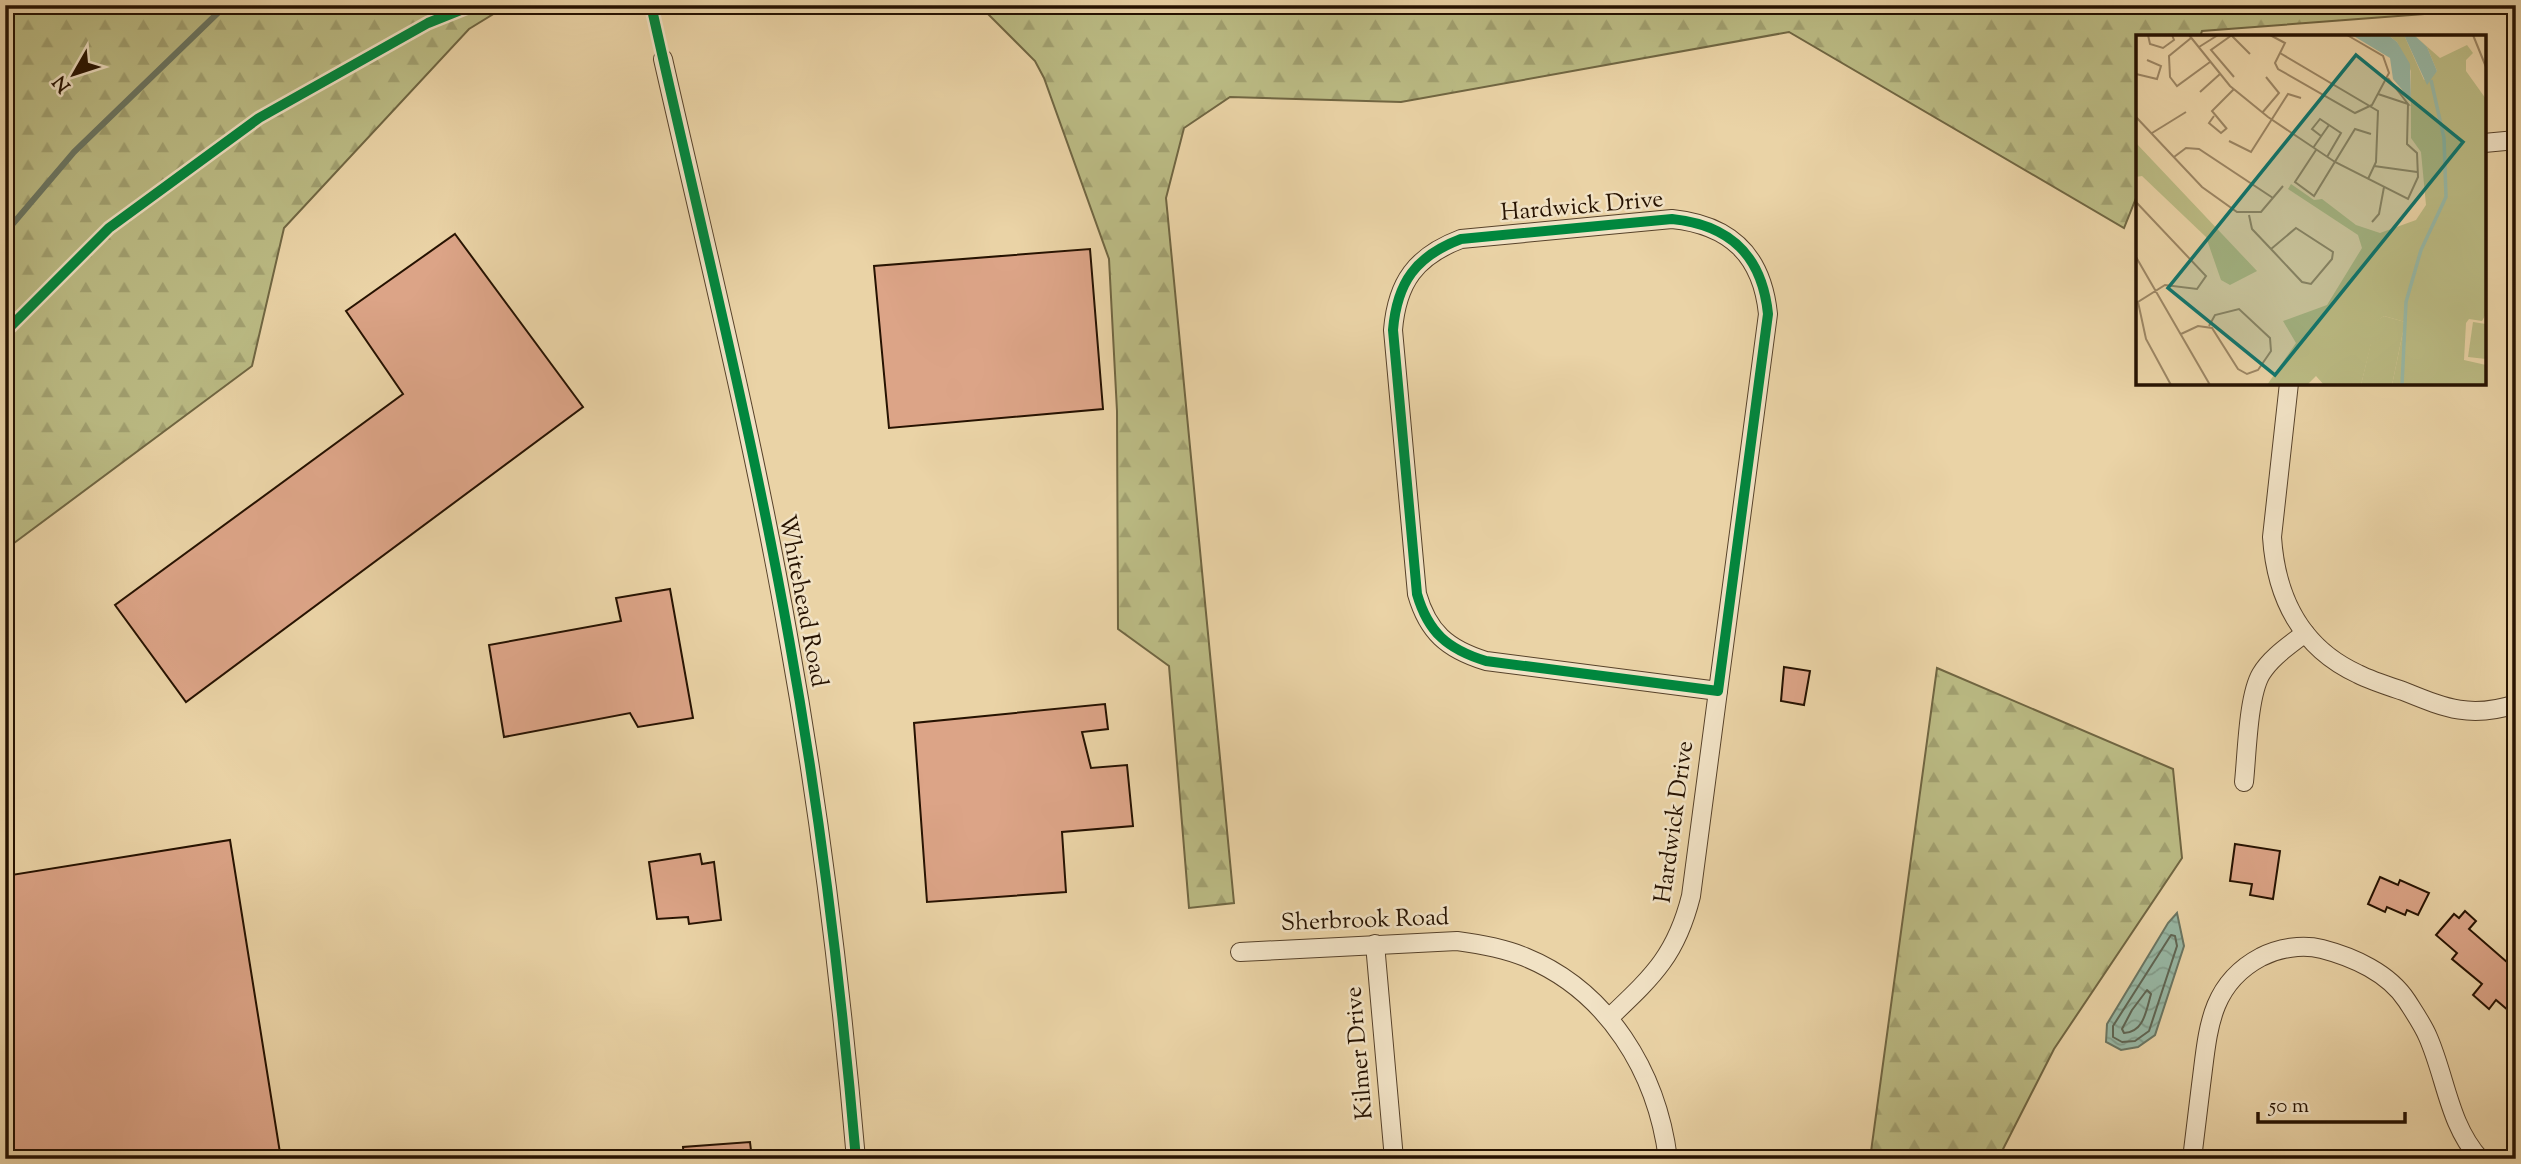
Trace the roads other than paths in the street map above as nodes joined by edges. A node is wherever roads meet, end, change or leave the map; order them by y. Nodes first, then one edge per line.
1 (663, 59) dead end
2 (2516, 140) edge
3 (2486, 143) edge
4 (2289, 385) edge
5 (2305, 633) junction
6 (1718, 691) junction
7 (2516, 704) edge
8 (2244, 782) dead end
9 (1375, 944) junction
10 (1240, 952) dead end
11 (1609, 1018) junction
12 (856, 1159) edge
13 (1394, 1159) edge
14 (1668, 1159) edge
15 (2192, 1159) edge
16 (2480, 1159) edge

1 - 12 street, Whitehead Road
2 - 3 street
4 - 5 street
5 - 7 street
5 - 8 street
6 - 6 street, Hardwick Drive
6 - 11 street, Hardwick Drive
9 - 10 street, Sherbrook Road
9 - 11 street, Sherbrook Road
9 - 13 street, Kilmer Drive
11 - 14 street, Sherbrook Road
15 - 16 street

